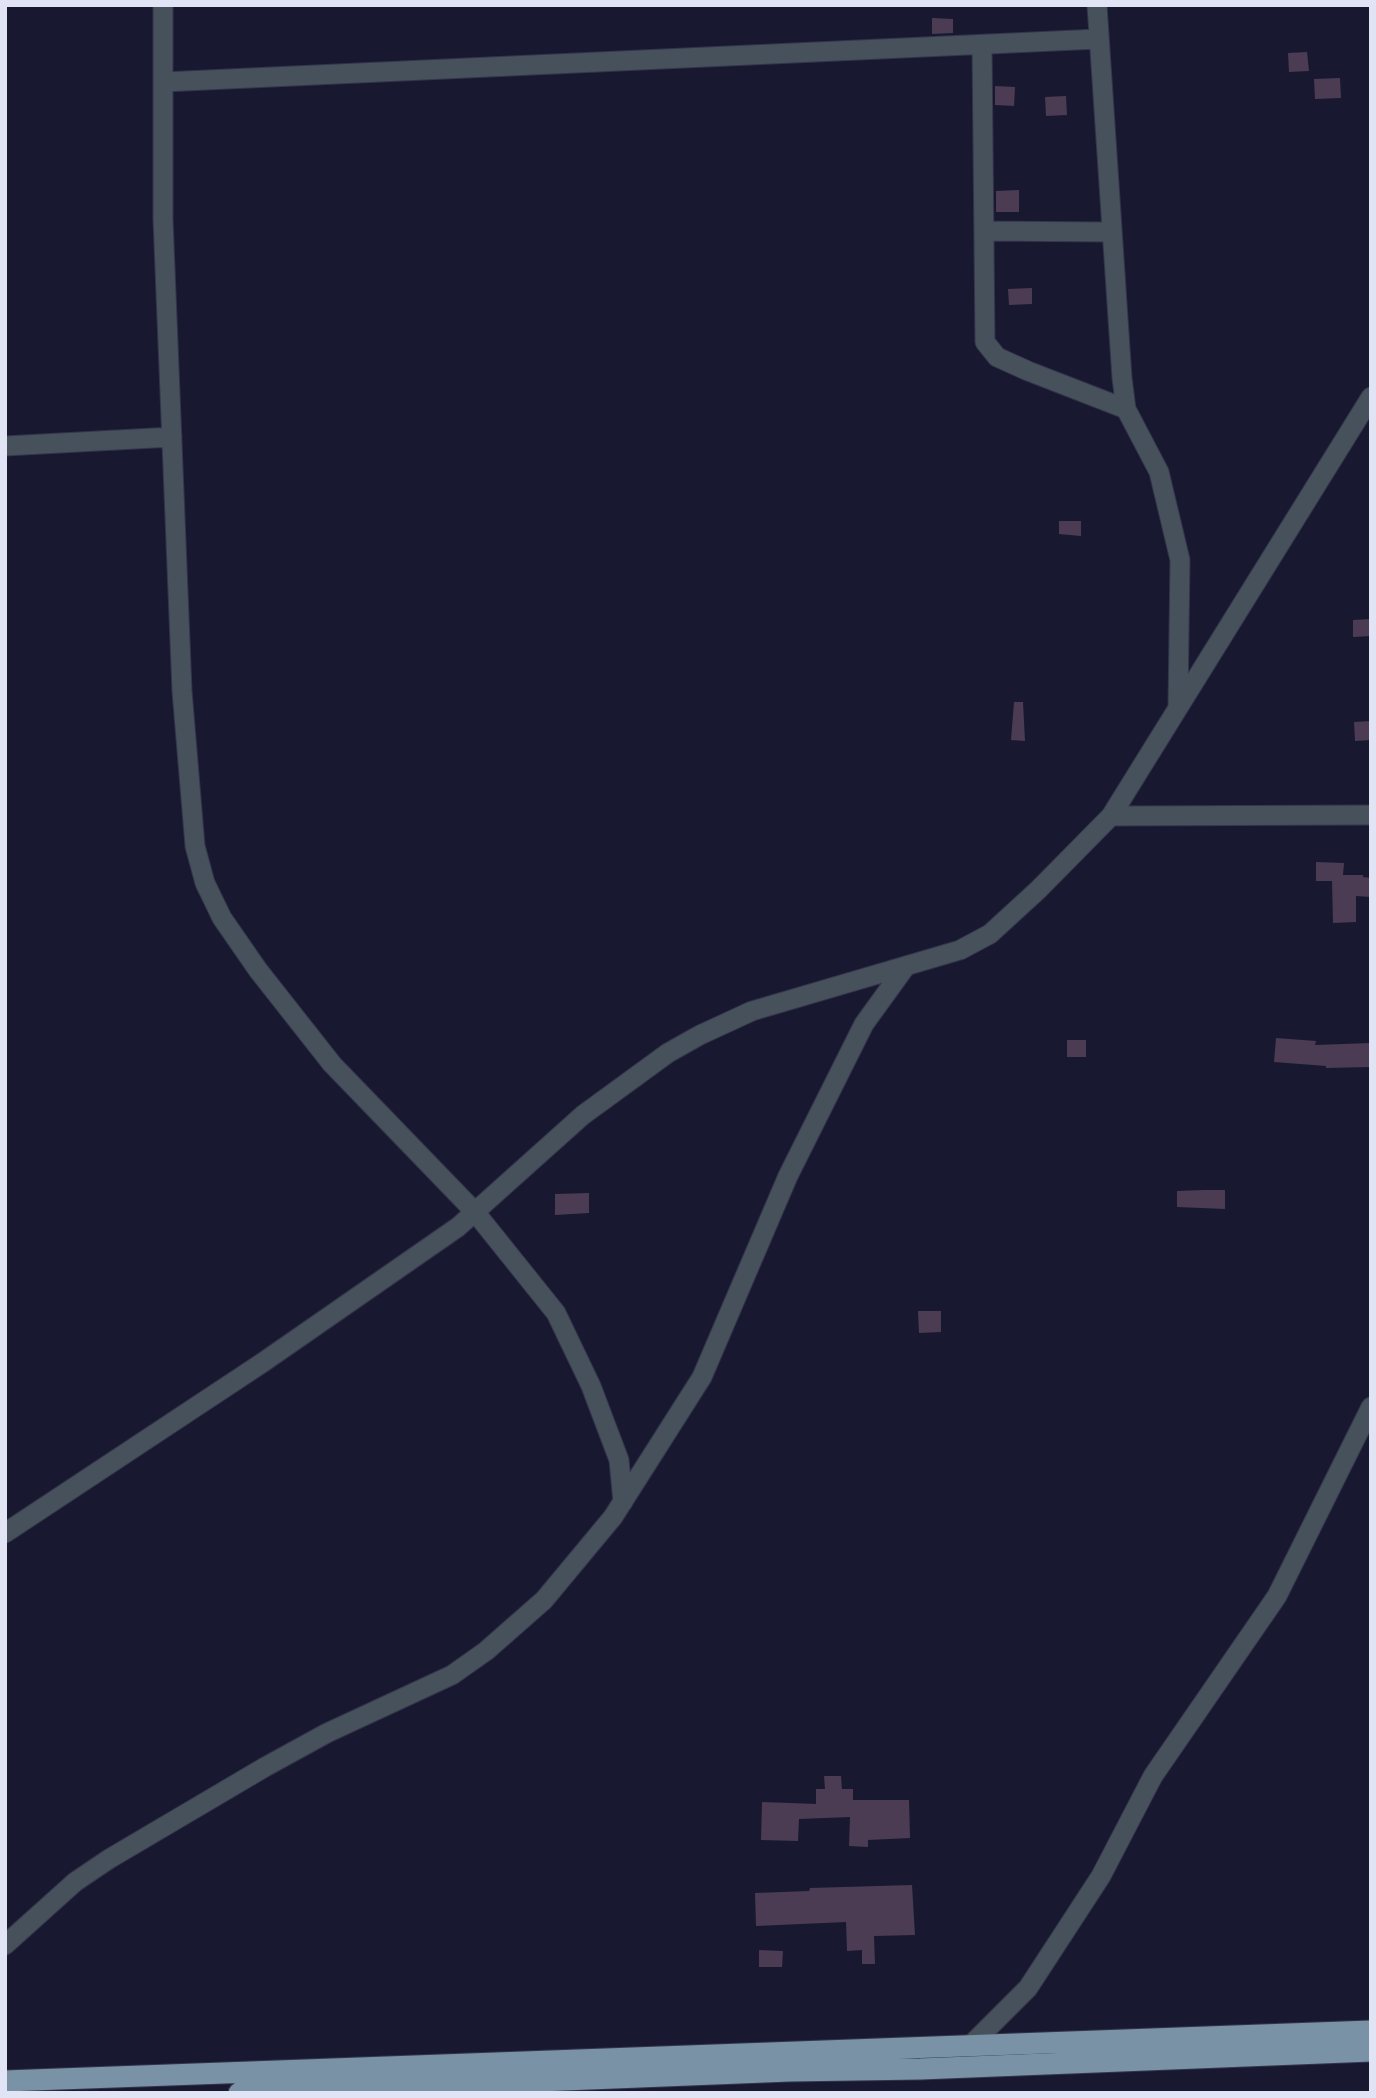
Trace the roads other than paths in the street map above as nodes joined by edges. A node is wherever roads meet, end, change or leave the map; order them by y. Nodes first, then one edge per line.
1 (163, 5) edge
2 (1097, 5) edge
3 (1098, 39) junction
4 (982, 45) junction
5 (163, 82) junction
6 (984, 231) junction
7 (1111, 232) junction
8 (1371, 397) edge
9 (1126, 409) junction
10 (172, 437) junction
11 (5, 446) edge
12 (1178, 707) junction
13 (1371, 815) edge
14 (1111, 816) junction
15 (906, 966) junction
16 (475, 1212) junction
17 (1371, 1408) edge
18 (623, 1502) junction
19 (5, 1533) edge
20 (5, 1945) edge
21 (1371, 2031) edge
22 (972, 2045) junction
23 (1371, 2051) edge
24 (844, 2059) junction
25 (5, 2081) edge
26 (239, 2093) edge

1 - 5 street
2 - 3 street
3 - 4 street
3 - 7 street
4 - 5 street
4 - 6 street
5 - 10 street
6 - 7 street
6 - 9 street
7 - 9 street
8 - 12 street
9 - 12 street
10 - 11 street
10 - 16 street
12 - 14 street
13 - 14 street
14 - 15 street
15 - 16 street
15 - 18 street
16 - 18 street
16 - 19 street
17 - 22 street
18 - 20 street
21 - 22 highway
22 - 24 highway
23 - 24 highway
24 - 25 highway
24 - 26 highway

